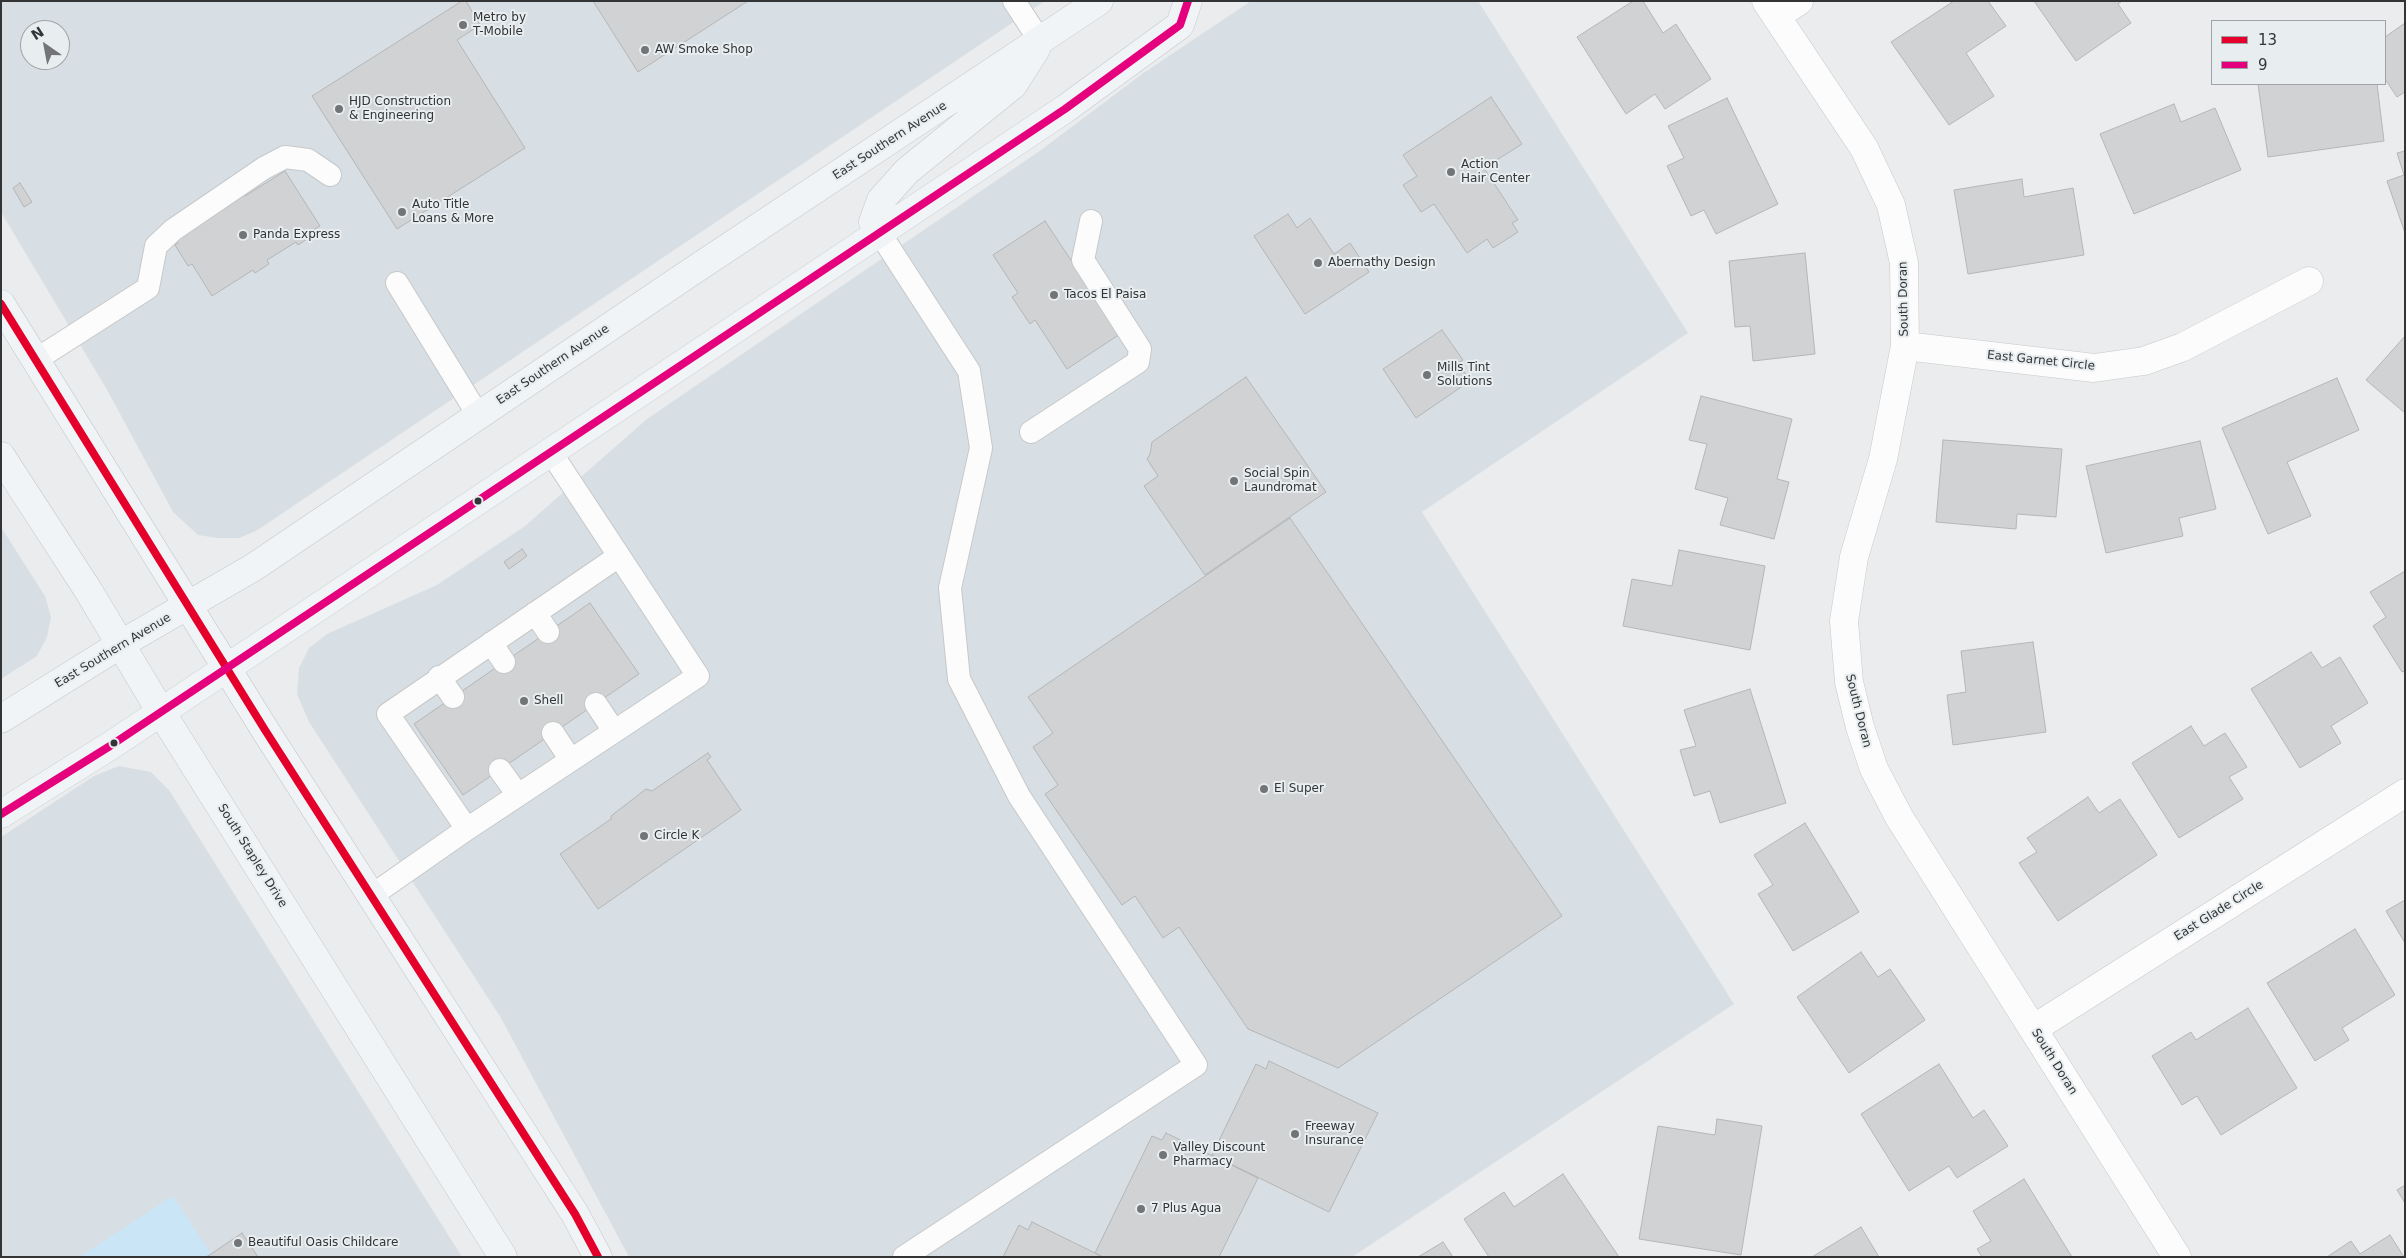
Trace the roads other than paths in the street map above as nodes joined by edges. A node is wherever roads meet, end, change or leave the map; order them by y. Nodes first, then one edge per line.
1 (1014, 1) edge
2 (1099, 1) edge
3 (1188, 1) edge
4 (1799, 1) edge
5 (1771, 9) edge
6 (1040, 41) junction
7 (330, 175) dead end
8 (1091, 221) dead end
9 (879, 232) junction
10 (2309, 281) dead end
11 (397, 283) dead end
12 (1, 304) edge
13 (1905, 346) junction
14 (36, 359) junction
15 (478, 414) junction
16 (1030, 432) dead end
17 (550, 451) junction
18 (1, 456) edge
19 (619, 556) junction
20 (189, 604) junction
21 (535, 613) junction
22 (548, 632) dead end
23 (492, 643) junction
24 (121, 644) junction
25 (504, 662) dead end
26 (228, 666) junction
27 (440, 677) junction
28 (453, 697) dead end
29 (596, 704) dead end
30 (161, 712) junction
31 (1, 719) edge
32 (614, 731) junction
33 (553, 733) dead end
34 (571, 760) junction
35 (500, 770) dead end
36 (2405, 793) edge
37 (518, 795) junction
38 (1, 814) edge
39 (468, 829) junction
40 (371, 896) junction
41 (2033, 1029) junction
42 (504, 1255) edge
43 (598, 1257) edge
44 (904, 1257) edge
45 (2177, 1257) edge

1 - 6 lane
2 - 6 main road, East Southern Avenue
3 - 9 main road
4 - 5 street
5 - 13 street, South Doran
6 - 9 main road
6 - 15 main road, East Southern Avenue
7 - 14 lane
8 - 16 lane
9 - 17 main road
9 - 44 lane
10 - 13 street, East Garnet Circle
11 - 15 lane
12 - 14 main road
13 - 41 street, South Doran
14 - 20 main road
15 - 20 main road, East Southern Avenue
17 - 19 lane
17 - 26 main road
18 - 24 main road, South Stapley Drive
19 - 21 lane
19 - 32 lane
20 - 24 main road, East Southern Avenue
20 - 26 main road
21 - 22 lane
21 - 23 lane
23 - 25 lane
23 - 27 lane
24 - 30 main road, South Stapley Drive
24 - 31 main road, East Southern Avenue
26 - 30 main road
26 - 40 main road
27 - 28 lane
27 - 39 lane
29 - 32 lane
30 - 38 main road
30 - 42 main road, South Stapley Drive
32 - 34 lane
33 - 34 lane
34 - 37 lane
35 - 37 lane
36 - 41 street, East Glade Circle
37 - 39 lane
39 - 40 lane
40 - 43 main road
41 - 45 street, South Doran

